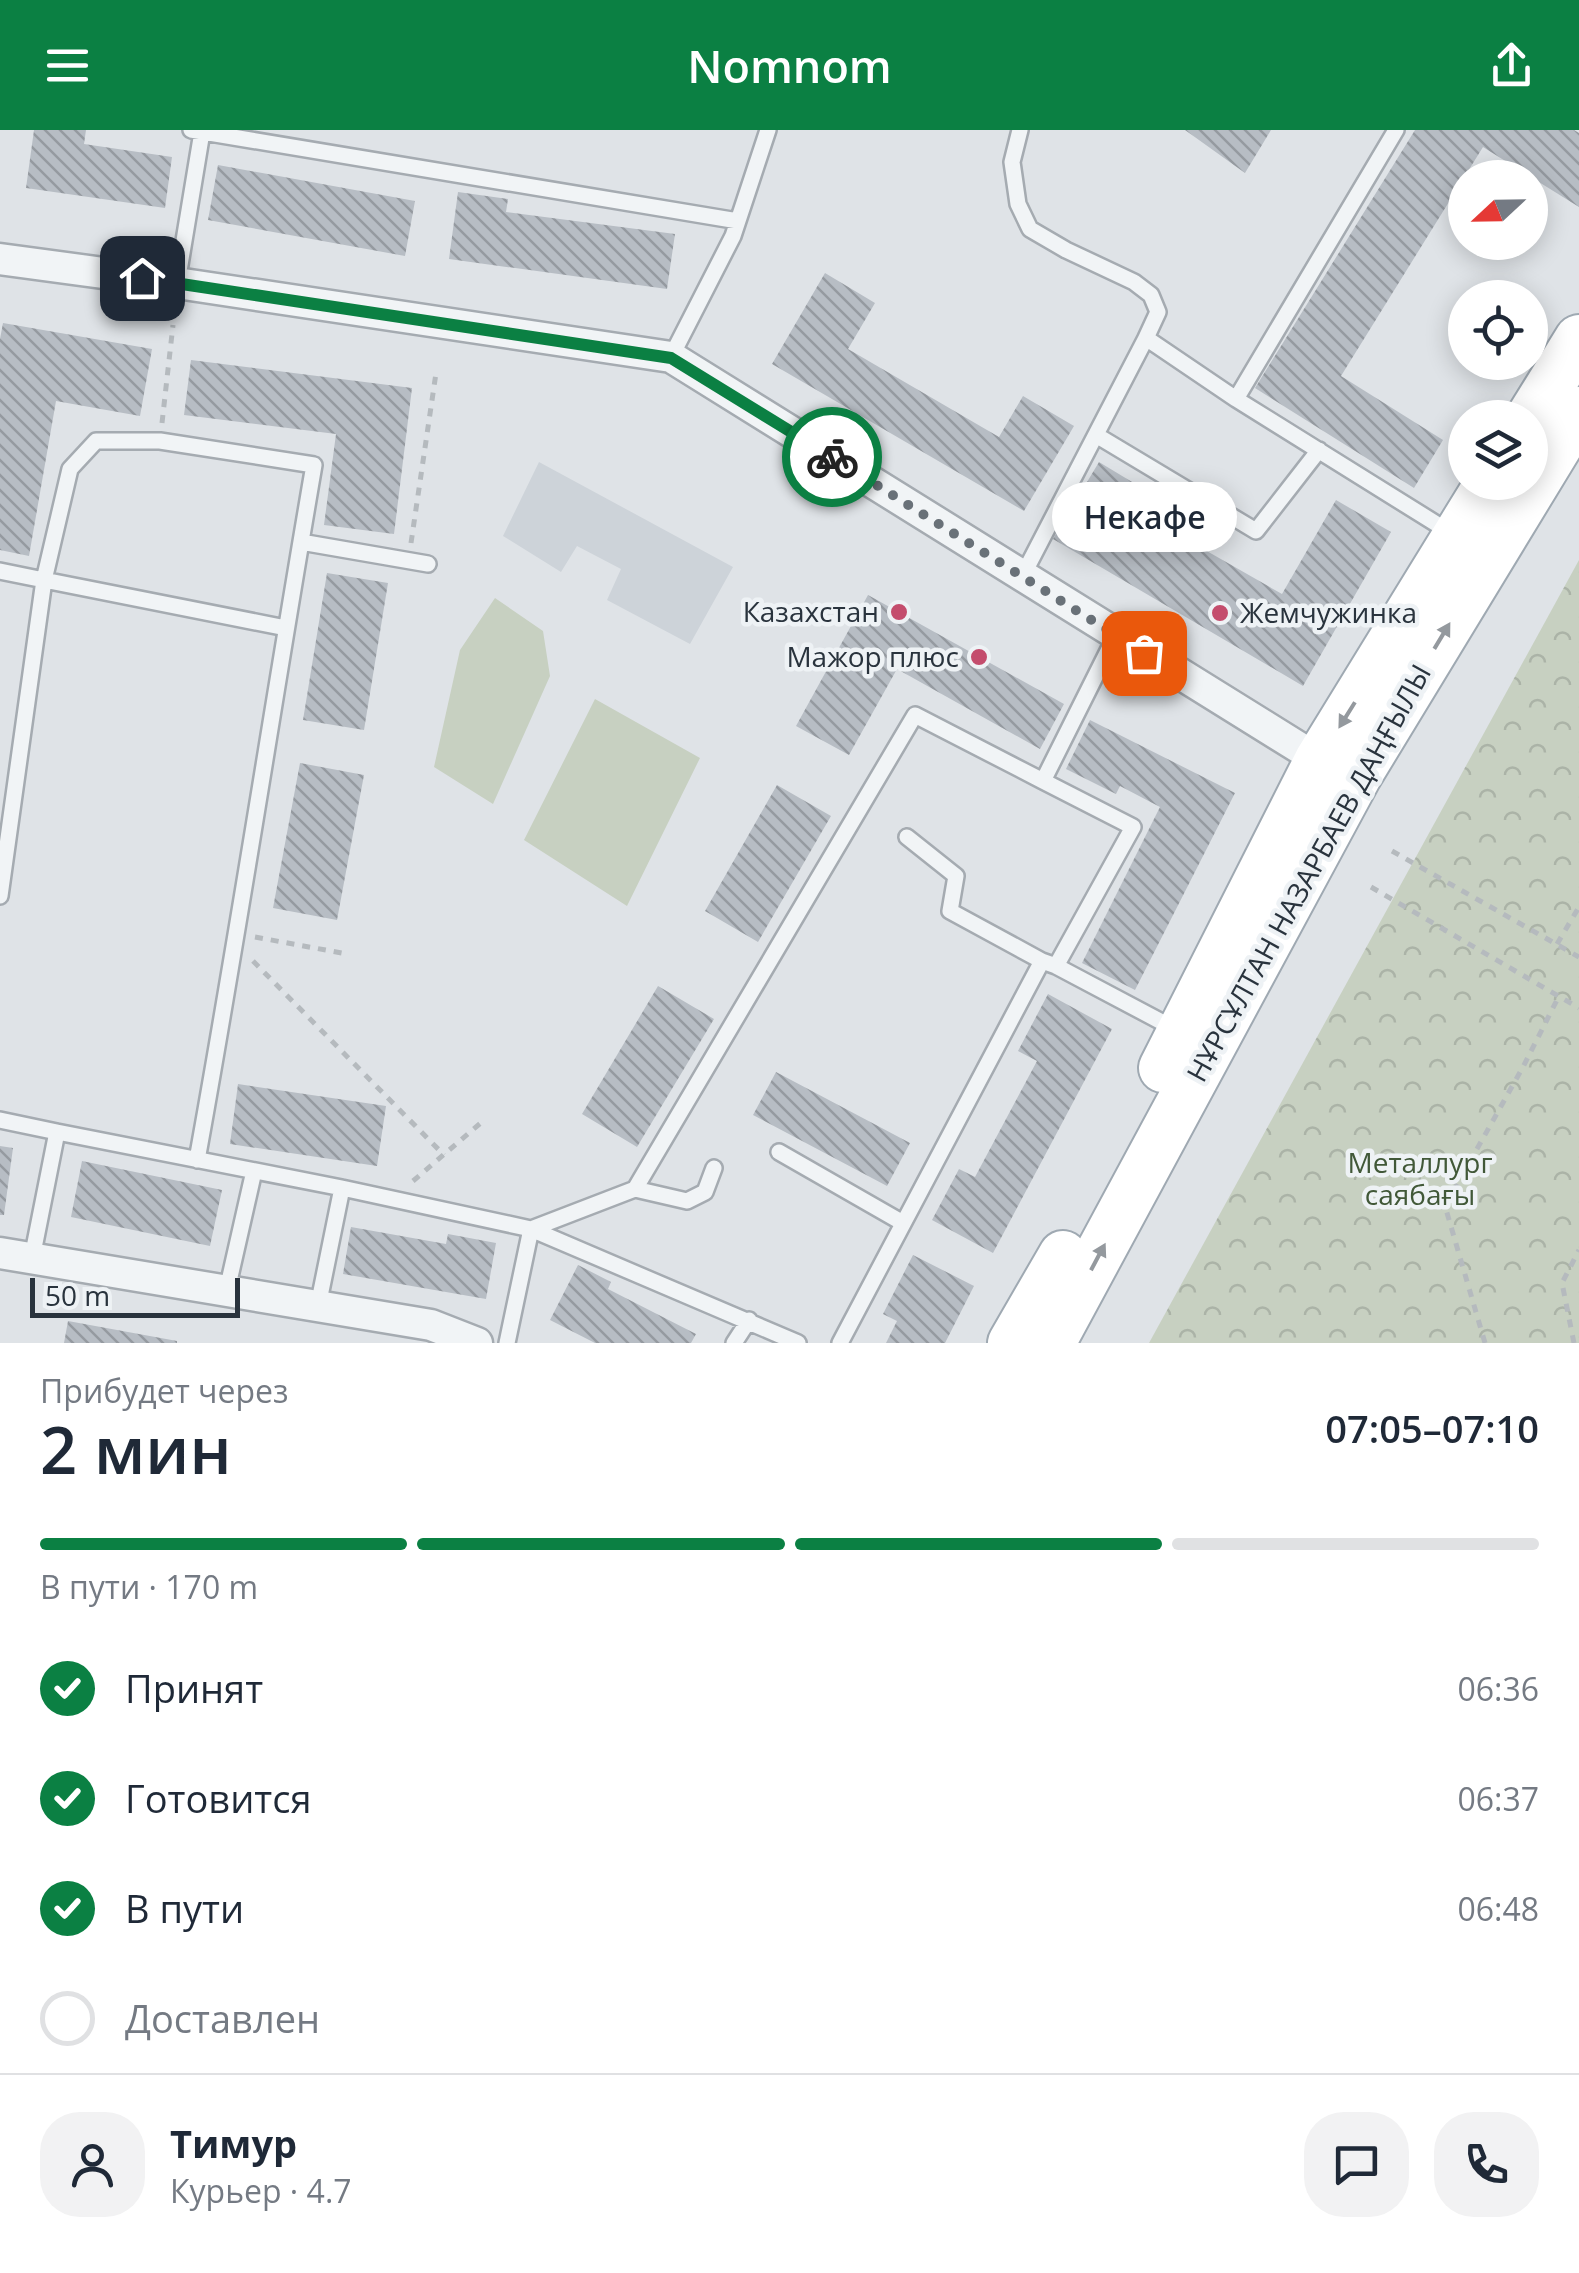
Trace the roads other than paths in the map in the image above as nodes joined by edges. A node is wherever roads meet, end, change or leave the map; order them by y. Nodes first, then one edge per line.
1 (768, 130) edge
2 (1020, 130) edge
3 (1396, 130) edge
4 (197, 131) edge
5 (738, 221) junction
6 (0, 259) edge
7 (177, 283) junction
8 (1146, 338) junction
9 (1579, 338) edge
10 (671, 358) junction
11 (1236, 399) junction
12 (1541, 400) edge
13 (1579, 411) edge
14 (1096, 435) junction
15 (1319, 450) junction
16 (1479, 500) edge
17 (1456, 537) junction
18 (300, 542) junction
19 (428, 564) dead end
20 (0, 571) edge
21 (1022, 576) junction
22 (44, 580) junction
23 (286, 628) junction
24 (1116, 635) junction
25 (1338, 768) junction
26 (1043, 781) junction
27 (907, 836) dead end
28 (0, 896) edge
29 (1049, 964) junction
30 (1182, 1033) junction
31 (0, 1120) edge
32 (57, 1132) junction
33 (779, 1152) dead end
34 (197, 1160) junction
35 (714, 1168) dead end
36 (254, 1171) junction
37 (342, 1188) junction
38 (635, 1189) junction
39 (903, 1223) junction
40 (531, 1229) junction
41 (0, 1253) edge
42 (32, 1258) junction
43 (227, 1290) junction
44 (318, 1306) junction
45 (748, 1320) junction
46 (477, 1343) edge
47 (508, 1343) edge
48 (734, 1343) edge
49 (798, 1343) edge
50 (840, 1343) edge
51 (1012, 1343) edge
52 (1051, 1343) edge

1 - 5 lane
2 - 8 lane
3 - 11 lane
4 - 5 lane
4 - 7 lane
5 - 10 lane
6 - 7 street
7 - 10 street
8 - 11 lane
8 - 14 lane
9 - 12 main road
10 - 21 street
11 - 15 lane
25 -> 13 main road, НҰРСҰЛТАН НАЗАРБАЕВ ДАҢҒЫЛЫ
14 - 15 lane
14 - 21 lane
15 - 17 lane
16 - 17 main road, НҰРСҰЛТАН НАЗАРБАЕВ ДАҢҒЫЛЫ
17 -> 25 main road, НҰРСҰЛТАН НАЗАРБАЕВ ДАҢҒЫЛЫ
18 - 19 lane
18 - 22 lane
18 - 23 lane
20 - 22 lane
21 - 24 street
22 - 23 lane
22 - 28 lane
23 - 34 lane
24 - 25 street
24 - 26 lane
25 - 30 main road, НҰРСҰЛТАН НАЗАРБАЕВ ДАҢҒЫЛЫ
52 -> 25 main road, НҰРСҰЛТАН НАЗАРБАЕВ ДАҢҒЫЛЫ
26 - 29 lane
26 - 38 lane
27 - 29 lane
29 - 30 lane
29 - 39 lane
30 - 51 main road, НҰРСҰЛТАН НАЗАРБАЕВ ДАҢҒЫЛЫ
31 - 32 lane
32 - 34 lane
32 - 42 lane
33 - 39 lane
34 - 36 lane
35 - 38 lane
36 - 37 lane
36 - 43 lane
37 - 40 lane
37 - 44 lane
38 - 40 lane
39 - 50 lane
40 - 45 lane
40 - 47 lane
41 - 42 street
42 - 43 street
43 - 44 street
44 - 46 street
45 - 48 lane
45 - 49 lane

